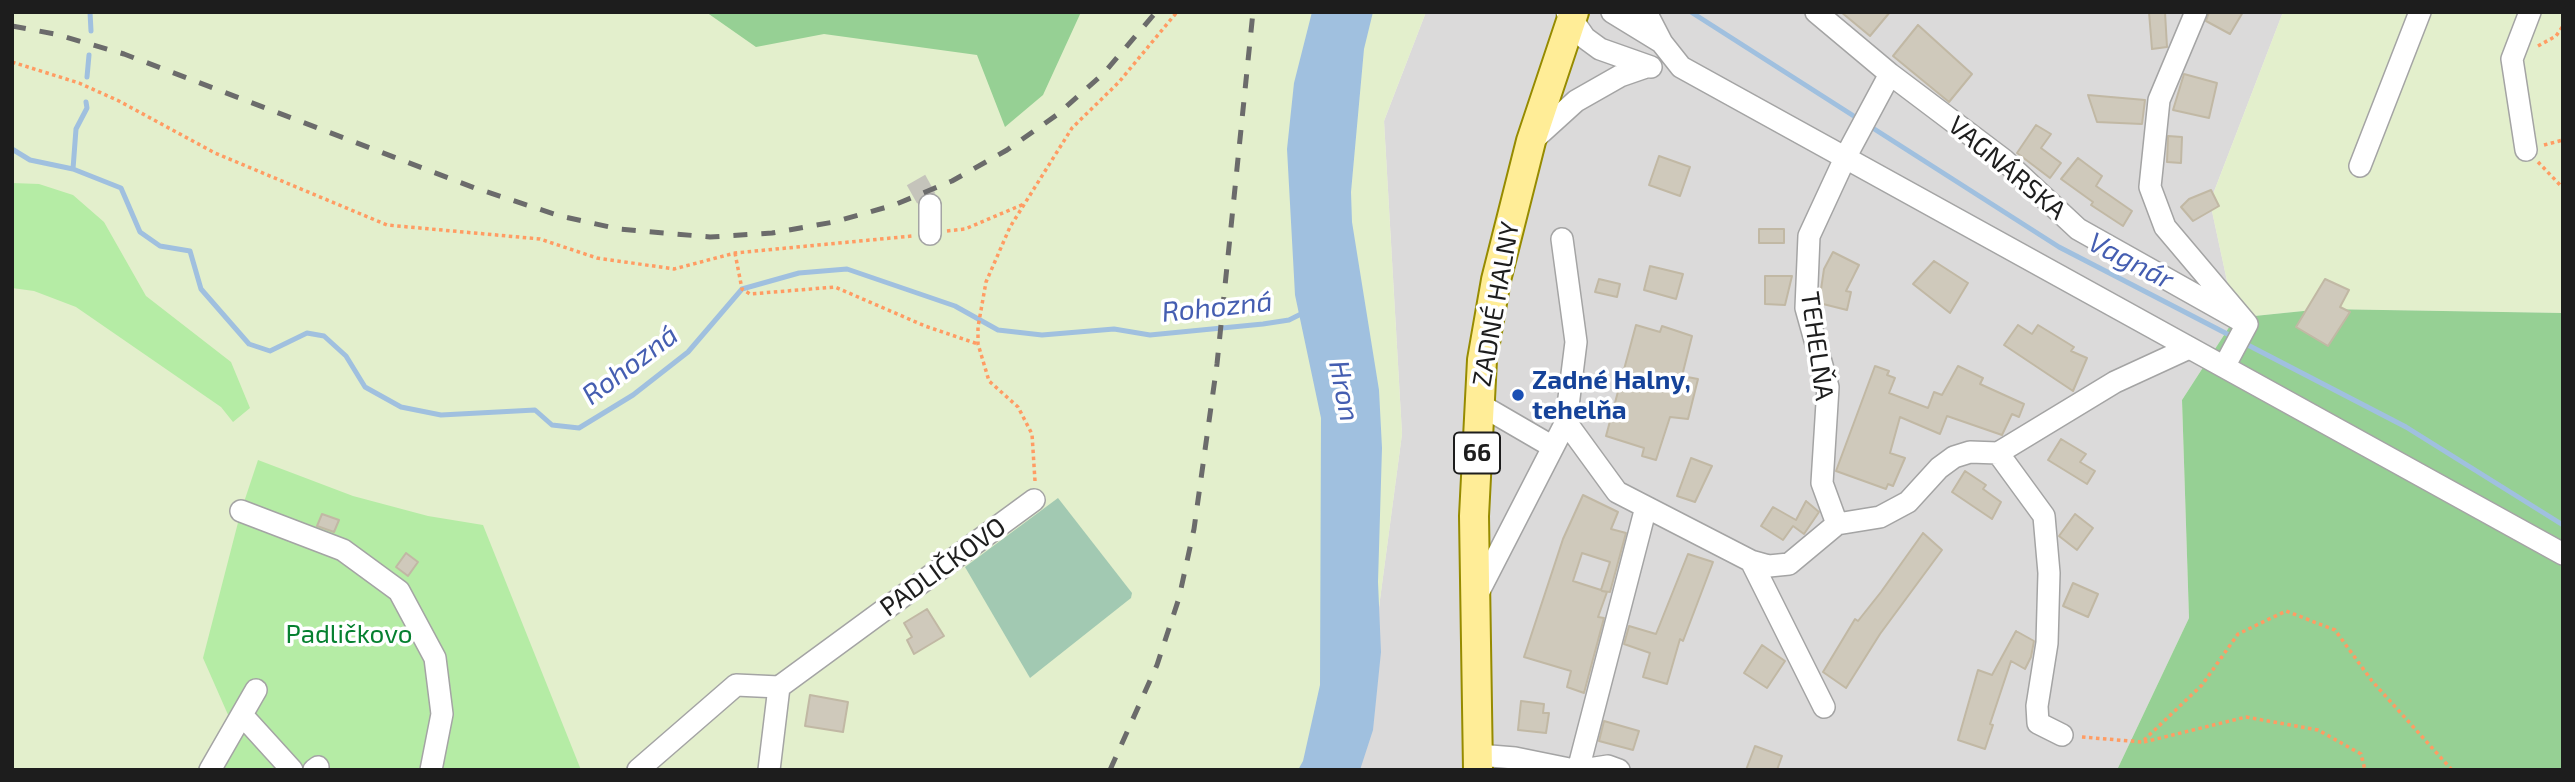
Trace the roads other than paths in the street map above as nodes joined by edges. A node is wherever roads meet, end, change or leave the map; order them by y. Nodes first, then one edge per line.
1 (1612, 12) edge
2 (1646, 12) edge
3 (1816, 12) edge
4 (2196, 12) edge
5 (2420, 12) edge
6 (2530, 12) edge
7 (1574, 13) edge
8 (1662, 43) junction
9 (1646, 67) junction
10 (1681, 67) junction
11 (1890, 74) junction
12 (1531, 141) junction
13 (2526, 150) road end
14 (1846, 156) junction
15 (2360, 166) dead end
16 (930, 205) tunnel mouth
17 (930, 234) road end
18 (1562, 239) dead end
19 (2236, 344) junction
20 (2189, 348) junction
21 (1479, 404) junction
22 (1566, 422) junction
23 (1553, 447) junction
24 (1998, 453) junction
25 (1034, 500) road end
26 (1646, 507) junction
27 (241, 511) dead end
28 (1838, 524) junction
29 (2563, 554) edge
30 (1751, 561) junction
31 (1474, 602) junction
32 (779, 687) junction
33 (256, 690) dead end
34 (1824, 707) dead end
35 (242, 715) junction
36 (2062, 735) road end
37 (1478, 762) edge
38 (210, 770) edge
39 (292, 770) edge
40 (431, 770) edge
41 (638, 770) edge
42 (769, 770) edge
43 (1578, 770) edge
44 (1619, 770) edge

1 - 8 street
2 - 8 street
3 - 11 street, VAGNÁRSKA
4 - 19 street
5 - 15 street
6 - 13 street
7 - 9 street
7 - 12 main road, ZADNÉ HALNY / 66
8 - 10 street
9 - 10 street
9 - 12 street
10 - 14 street
11 - 14 street, TEHELŇA
11 - 19 street, VAGNÁRSKA
12 - 21 main road, ZADNÉ HALNY / 66
14 - 20 street
14 - 28 street, TEHELŇA
16 - 17 street
18 - 22 street
19 - 20 street
19 - 29 street
20 - 24 street
21 - 23 street
21 - 31 main road, ZADNÉ HALNY / 66
22 - 23 street
22 - 26 street
23 - 31 street
24 - 28 street
24 - 36 street
25 - 32 street, PADLIČKOVO
26 - 30 street
26 - 43 street
27 - 40 street
28 - 30 street
30 - 34 street
31 - 37 main road, ZADNÉ HALNY / 66
32 - 41 street
32 - 42 street
33 - 35 street
35 - 38 street
35 - 39 street
37 - 43 street
43 - 44 street

